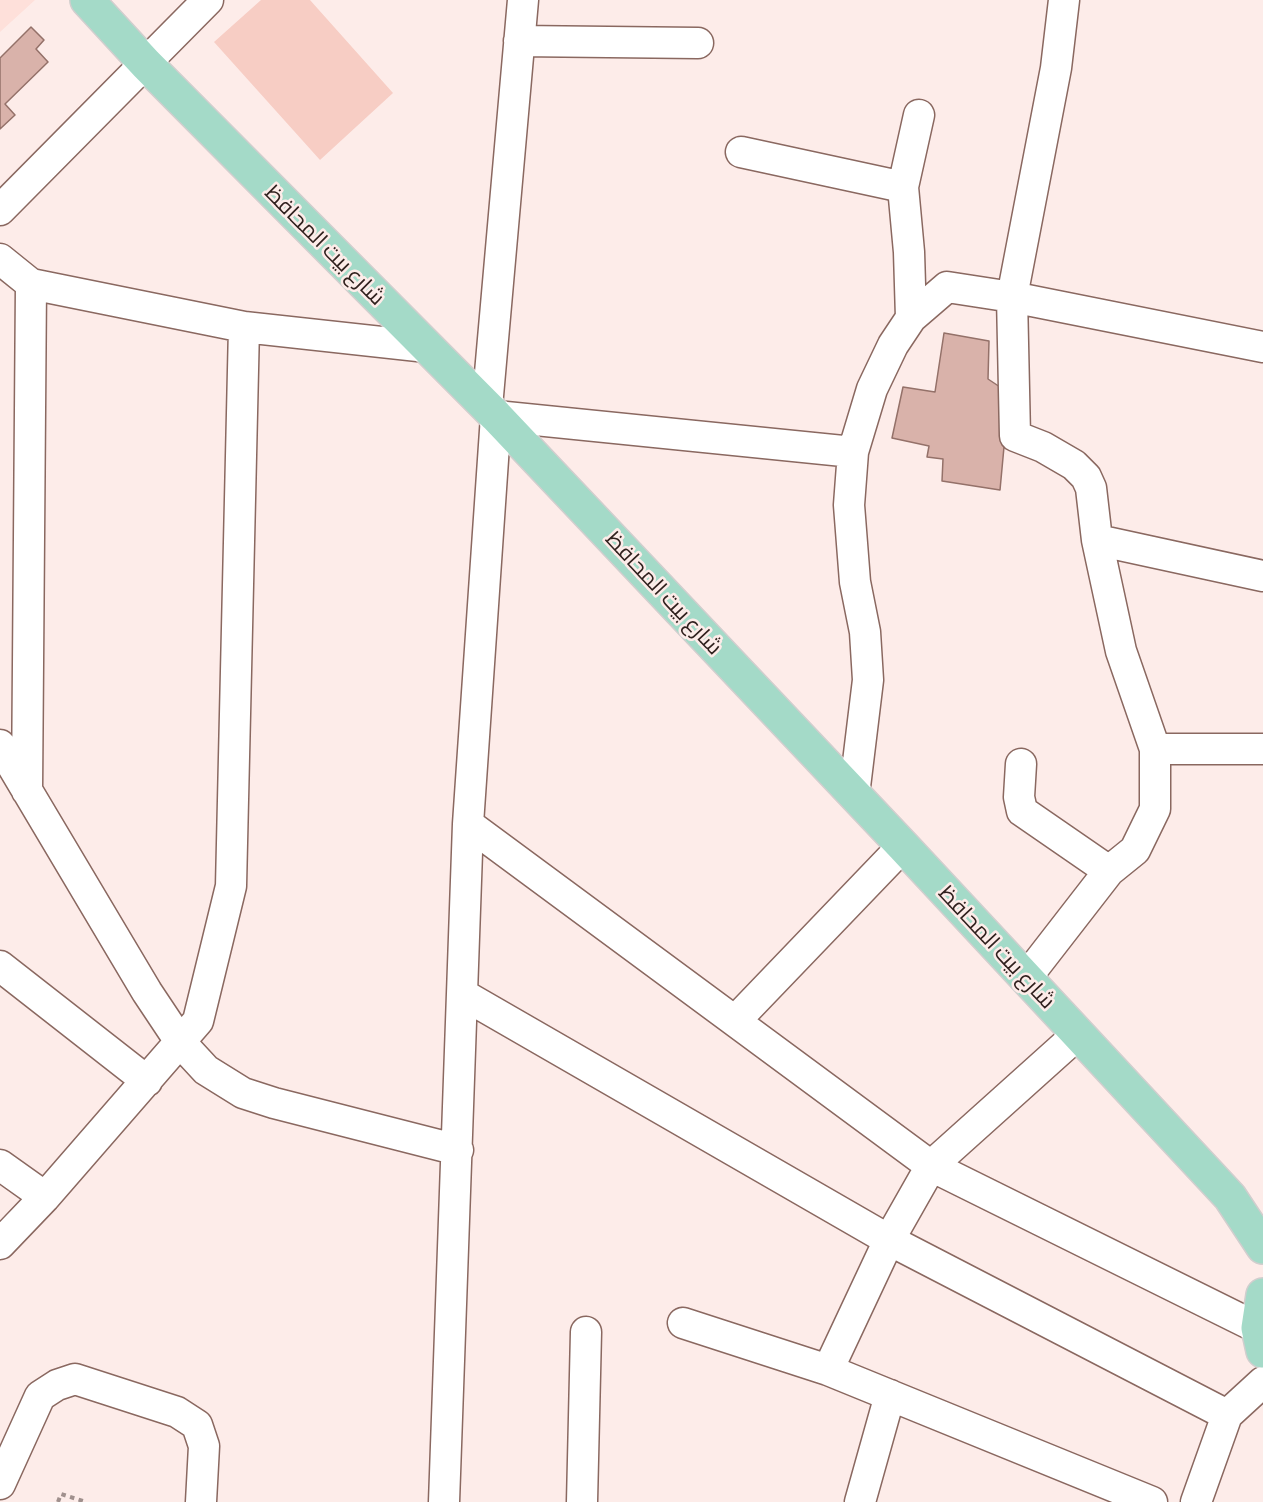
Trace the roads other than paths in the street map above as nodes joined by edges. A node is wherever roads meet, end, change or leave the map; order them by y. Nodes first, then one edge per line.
1 (87, 0) edge
2 (208, 0) edge
3 (523, 0) edge
4 (1064, 0) edge
5 (519, 41) junction
6 (698, 43) dead end
7 (146, 64) junction
8 (919, 115) dead end
9 (741, 152) dead end
10 (903, 187) junction
11 (0, 210) edge
12 (0, 259) edge
13 (31, 284) junction
14 (1012, 297) junction
15 (911, 318) junction
16 (244, 327) junction
17 (427, 347) junction
18 (1263, 348) edge
19 (491, 411) junction
20 (853, 452) junction
21 (1097, 540) junction
22 (1263, 576) edge
23 (0, 745) edge
24 (1155, 749) junction
25 (1263, 749) edge
26 (1021, 764) dead end
27 (27, 791) junction
28 (854, 795) junction
29 (468, 824) junction
30 (903, 846) junction
31 (1109, 871) junction
32 (0, 966) edge
33 (1026, 978) junction
34 (462, 994) junction
35 (735, 1021) junction
36 (1078, 1034) junction
37 (181, 1043) junction
38 (147, 1081) junction
39 (458, 1150) junction
40 (0, 1165) edge
41 (931, 1166) junction
42 (45, 1197) junction
43 (1230, 1197) junction
44 (1263, 1219) edge
45 (889, 1240) junction
46 (0, 1244) edge
47 (1263, 1247) edge
48 (1263, 1295) edge
49 (683, 1323) dead end
50 (586, 1332) dead end
51 (1260, 1340) edge
52 (828, 1370) junction
53 (1263, 1382) edge
54 (890, 1395) junction
55 (1227, 1415) junction
56 (0, 1484) edge
57 (201, 1502) edge
58 (444, 1502) edge
59 (582, 1502) edge
60 (860, 1502) edge
61 (1152, 1502) edge
62 (1196, 1502) edge

1 - 7 main road, شارع بيت المحافظ
2 - 7 street
3 - 5 street
4 - 14 street
5 - 6 street
5 - 19 street
7 - 11 street
7 - 17 main road, شارع بيت المحافظ
8 - 10 street
9 - 10 street
10 - 15 street
12 - 13 street
13 - 16 street
13 - 27 street
14 - 15 street
14 - 18 street
14 - 21 street
15 - 20 street
16 - 17 street
16 - 37 street
17 - 19 main road, شارع بيت المحافظ
19 - 20 street
19 - 28 main road, شارع بيت المحافظ
19 - 29 street
20 - 28 street
21 - 22 street
21 - 24 street
23 - 27 street
24 - 25 street
24 - 31 street
26 - 31 street
27 - 37 street
28 - 30 main road, شارع بيت المحافظ
29 - 34 street
29 - 35 street
30 - 33 main road, شارع بيت المحافظ
30 - 35 street
31 - 33 street
32 - 38 street
33 - 36 main road, شارع بيت المحافظ
34 - 39 street
34 - 45 street
35 - 41 street
36 - 41 street
36 - 43 main road, شارع بيت المحافظ
37 - 38 street
37 - 39 street
38 - 42 street
39 - 58 street
40 - 42 street
41 - 45 street
41 - 51 street
42 - 46 street
43 - 44 main road
43 - 47 main road
45 - 52 street
45 - 55 street
48 - 51 main road
49 - 52 street
50 - 59 street
52 - 54 street
53 - 55 street
54 - 60 street
54 - 61 street
55 - 62 street
56 - 57 street

